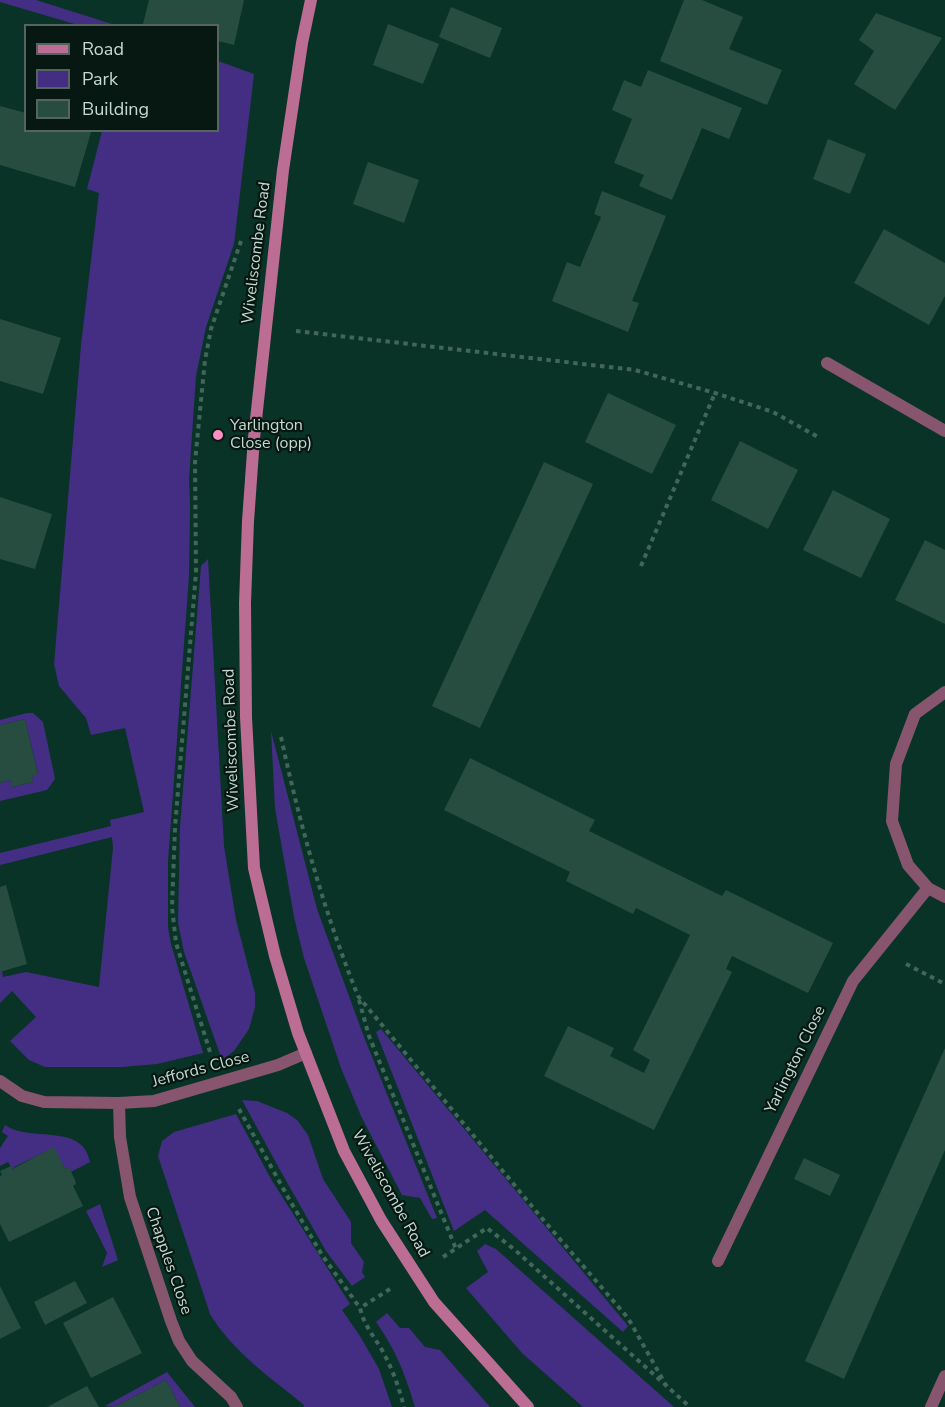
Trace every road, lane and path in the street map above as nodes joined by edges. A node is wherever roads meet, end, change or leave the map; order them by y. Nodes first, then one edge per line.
1 (311, 0) edge
2 (242, 234) dead end
3 (265, 327) junction
4 (827, 363) dead end
5 (715, 393) junction
6 (945, 431) edge
7 (818, 437) dead end
8 (641, 566) dead end
9 (945, 692) edge
10 (246, 717) junction
11 (928, 888) junction
12 (945, 897) edge
13 (890, 936) junction
14 (945, 984) edge
15 (358, 996) junction
16 (306, 1053) junction
17 (0, 1081) edge
18 (221, 1083) junction
19 (119, 1103) junction
20 (456, 1249) junction
21 (718, 1261) dead end
22 (415, 1274) junction
23 (360, 1308) junction
24 (945, 1376) edge
25 (667, 1387) junction
26 (237, 1407) edge
27 (404, 1407) edge
28 (528, 1407) edge
29 (690, 1407) edge
30 (931, 1407) edge

1 - 3 main road, Wiveliscombe Road
2 - 18 path
3 - 5 path
3 - 10 main road, Wiveliscombe Road
4 - 6 street
5 - 7 path
5 - 8 path
9 - 11 street
10 - 15 path
10 - 16 main road, Wiveliscombe Road
11 - 12 street
11 - 13 street, Yarlington Close
13 - 14 path
13 - 21 street, Yarlington Close
15 - 20 path
15 - 25 path
16 - 18 street, Jeffords Close
16 - 22 main road, Wiveliscombe Road
17 - 19 street, Jeffords Close
18 - 19 street, Jeffords Close
18 - 23 path
19 - 26 street, Chapples Close
20 - 22 path
20 - 25 path
22 - 23 path
22 - 28 main road, Wiveliscombe Road
23 - 27 path
24 - 30 street
25 - 29 path

